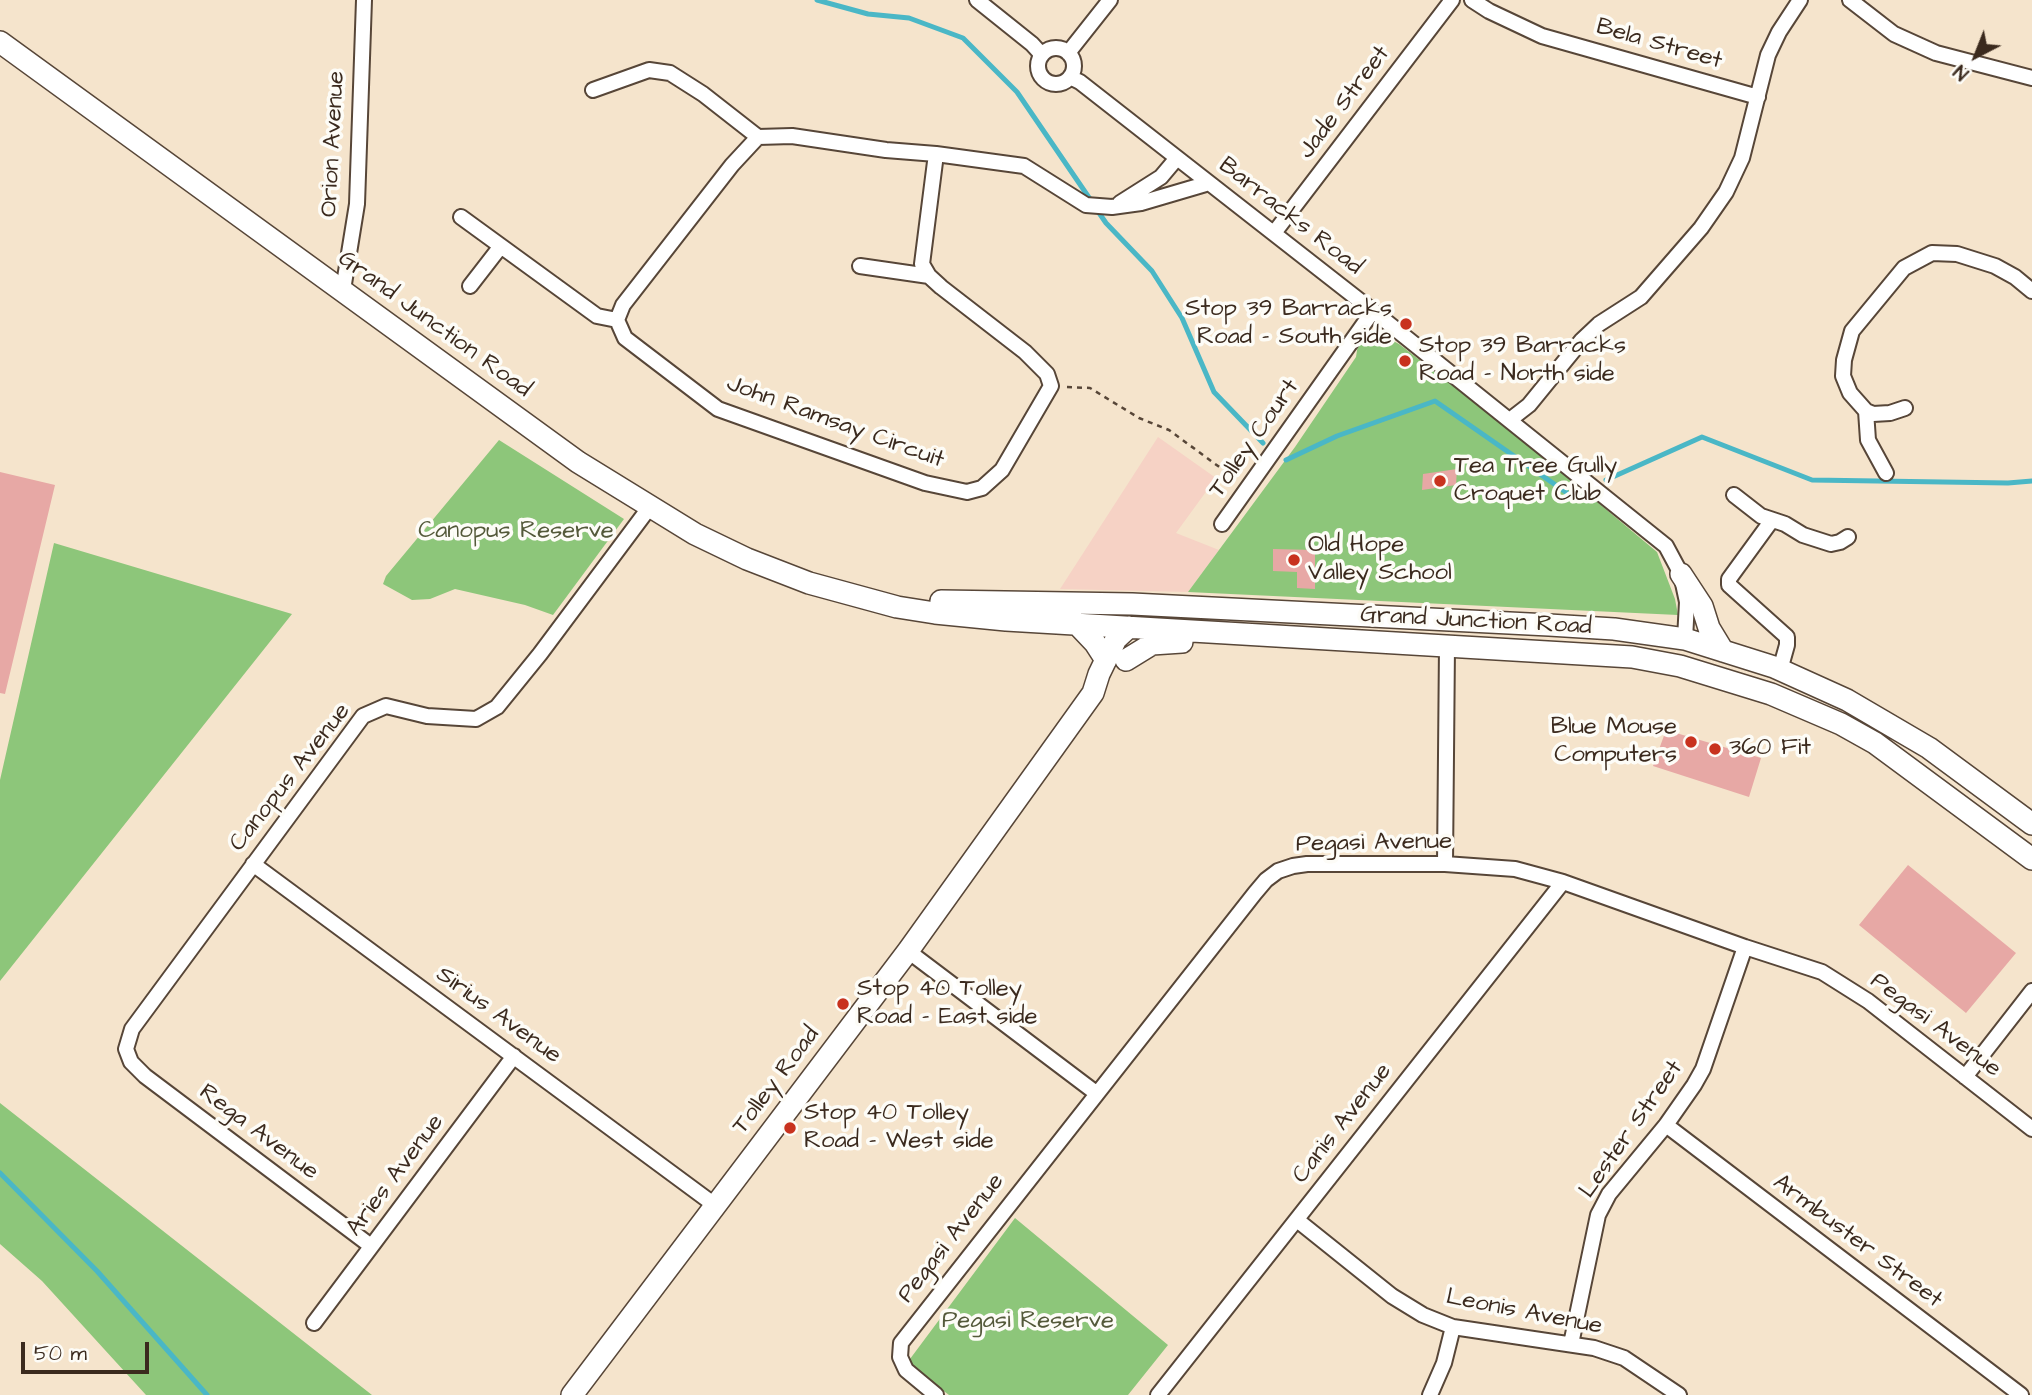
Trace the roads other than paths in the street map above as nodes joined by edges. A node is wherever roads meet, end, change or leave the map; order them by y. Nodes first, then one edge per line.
1 (364, 0) edge
2 (978, 0) edge
3 (1110, 0) edge
4 (1452, 0) edge
5 (1472, 0) edge
6 (1800, 0) edge
7 (1850, 0) edge
8 (0, 43) edge
9 (1069, 53) junction
10 (1042, 55) junction
11 (1070, 77) junction
12 (2032, 78) edge
13 (593, 90) dead end
14 (1758, 97) junction
15 (758, 137) junction
16 (936, 154) junction
17 (1177, 158) junction
18 (1209, 183) junction
19 (1110, 207) junction
20 (461, 217) dead end
21 (1274, 233) junction
22 (501, 246) junction
23 (860, 265) dead end
24 (929, 276) junction
25 (470, 286) dead end
26 (343, 290) junction
27 (2032, 291) edge
28 (1373, 311) junction
29 (617, 320) junction
30 (1905, 408) dead end
31 (1866, 411) junction
32 (1511, 419) junction
33 (1886, 473) dead end
34 (1734, 495) dead end
35 (649, 508) junction
36 (1772, 520) junction
37 (1222, 524) dead end
38 (1848, 537) dead end
39 (1681, 574) junction
40 (865, 597) junction
41 (1132, 604) junction
42 (1446, 621) junction
43 (1076, 624) junction
44 (1129, 627) junction
45 (1308, 638) junction
46 (1685, 639) junction
47 (1447, 646) junction
48 (1723, 651) junction
49 (1116, 660) junction
50 (1680, 666) junction
51 (1780, 670) junction
52 (2032, 824) edge
53 (2032, 859) edge
54 (253, 864) junction
55 (1445, 864) junction
56 (1563, 882) junction
57 (1745, 947) junction
58 (908, 951) junction
59 (2032, 991) edge
60 (126, 1049) joint
61 (514, 1056) junction
62 (1965, 1077) junction
63 (1096, 1093) junction
64 (1666, 1125) junction
65 (2032, 1129) edge
66 (716, 1206) junction
67 (1297, 1220) junction
68 (371, 1246) junction
69 (314, 1323) dead end
70 (1453, 1327) junction
71 (1571, 1344) junction
72 (572, 1395) edge
73 (936, 1395) edge
74 (1158, 1395) edge
75 (1430, 1395) edge
76 (1677, 1395) edge
77 (2021, 1395) edge

1 - 26 street, Orion Avenue
2 - 10 street
3 - 9 street
4 - 21 street, Jade Street
5 - 14 street, Bela Street
6 - 14 street
7 - 12 street
8 - 26 main road, Grand Junction Road
9 - 10 street
9 - 11 street
10 - 11 street
11 - 17 street, Barracks Road
13 - 15 street
14 - 32 street
15 - 16 street
15 - 29 street
16 - 19 street
16 - 24 street
17 - 18 street, Barracks Road
17 - 19 street
18 - 19 street
18 - 21 street, Barracks Road
20 - 22 street
21 - 28 street, Barracks Road
22 - 25 street
22 - 29 street
23 - 24 street
24 - 29 street, John Ramsay Circuit
26 - 35 main road, Grand Junction Road
27 - 31 street
28 - 32 street, Barracks Road
28 - 37 street, Tolley Court
30 - 31 street
31 - 33 street
32 - 39 street, Barracks Road
34 - 36 street
35 - 40 main road, Grand Junction Road
35 - 54 street, Canopus Avenue
36 - 38 street
36 - 51 street
39 - 46 street, Barracks Road
39 - 48 main road
40 - 41 main road, Grand Junction Road
40 - 43 main road, Grand Junction Road
41 - 42 main road, Grand Junction Road
41 - 44 main road, Tolley Road
42 - 46 main road, Grand Junction Road
42 - 47 main road
43 - 44 main road, Grand Junction Road
43 - 49 main road
44 - 45 main road, Grand Junction Road
44 - 49 main road, Tolley Road
45 - 47 main road, Grand Junction Road
45 - 49 main road
46 - 48 main road, Grand Junction Road
46 - 50 main road
47 - 50 main road, Grand Junction Road
47 - 55 street
48 - 51 main road, Grand Junction Road
49 - 58 main road, Tolley Road
50 - 53 main road, Grand Junction Road
51 - 52 main road, Grand Junction Road
54 - 60 street, Canopus Avenue
54 - 61 street, Sirius Avenue
55 - 56 street, Pegasi Avenue
55 - 63 street, Pegasi Avenue
56 - 57 street, Pegasi Avenue
56 - 67 street, Canis Avenue
57 - 62 street, Pegasi Avenue
57 - 64 street, Lester Street
58 - 63 street
58 - 66 main road, Tolley Road
59 - 62 street
60 - 68 street, Rega Avenue
61 - 66 street, Sirius Avenue
61 - 68 street, Aries Avenue
62 - 65 street, Pegasi Avenue
63 - 73 street, Pegasi Avenue
64 - 71 street, Lester Street
64 - 77 street, Armbuster Street
66 - 72 main road, Tolley Road
67 - 70 street, Leonis Avenue
67 - 74 street, Canis Avenue
68 - 69 street, Aries Avenue
70 - 71 street, Leonis Avenue
70 - 75 street
71 - 76 street, Leonis Avenue

